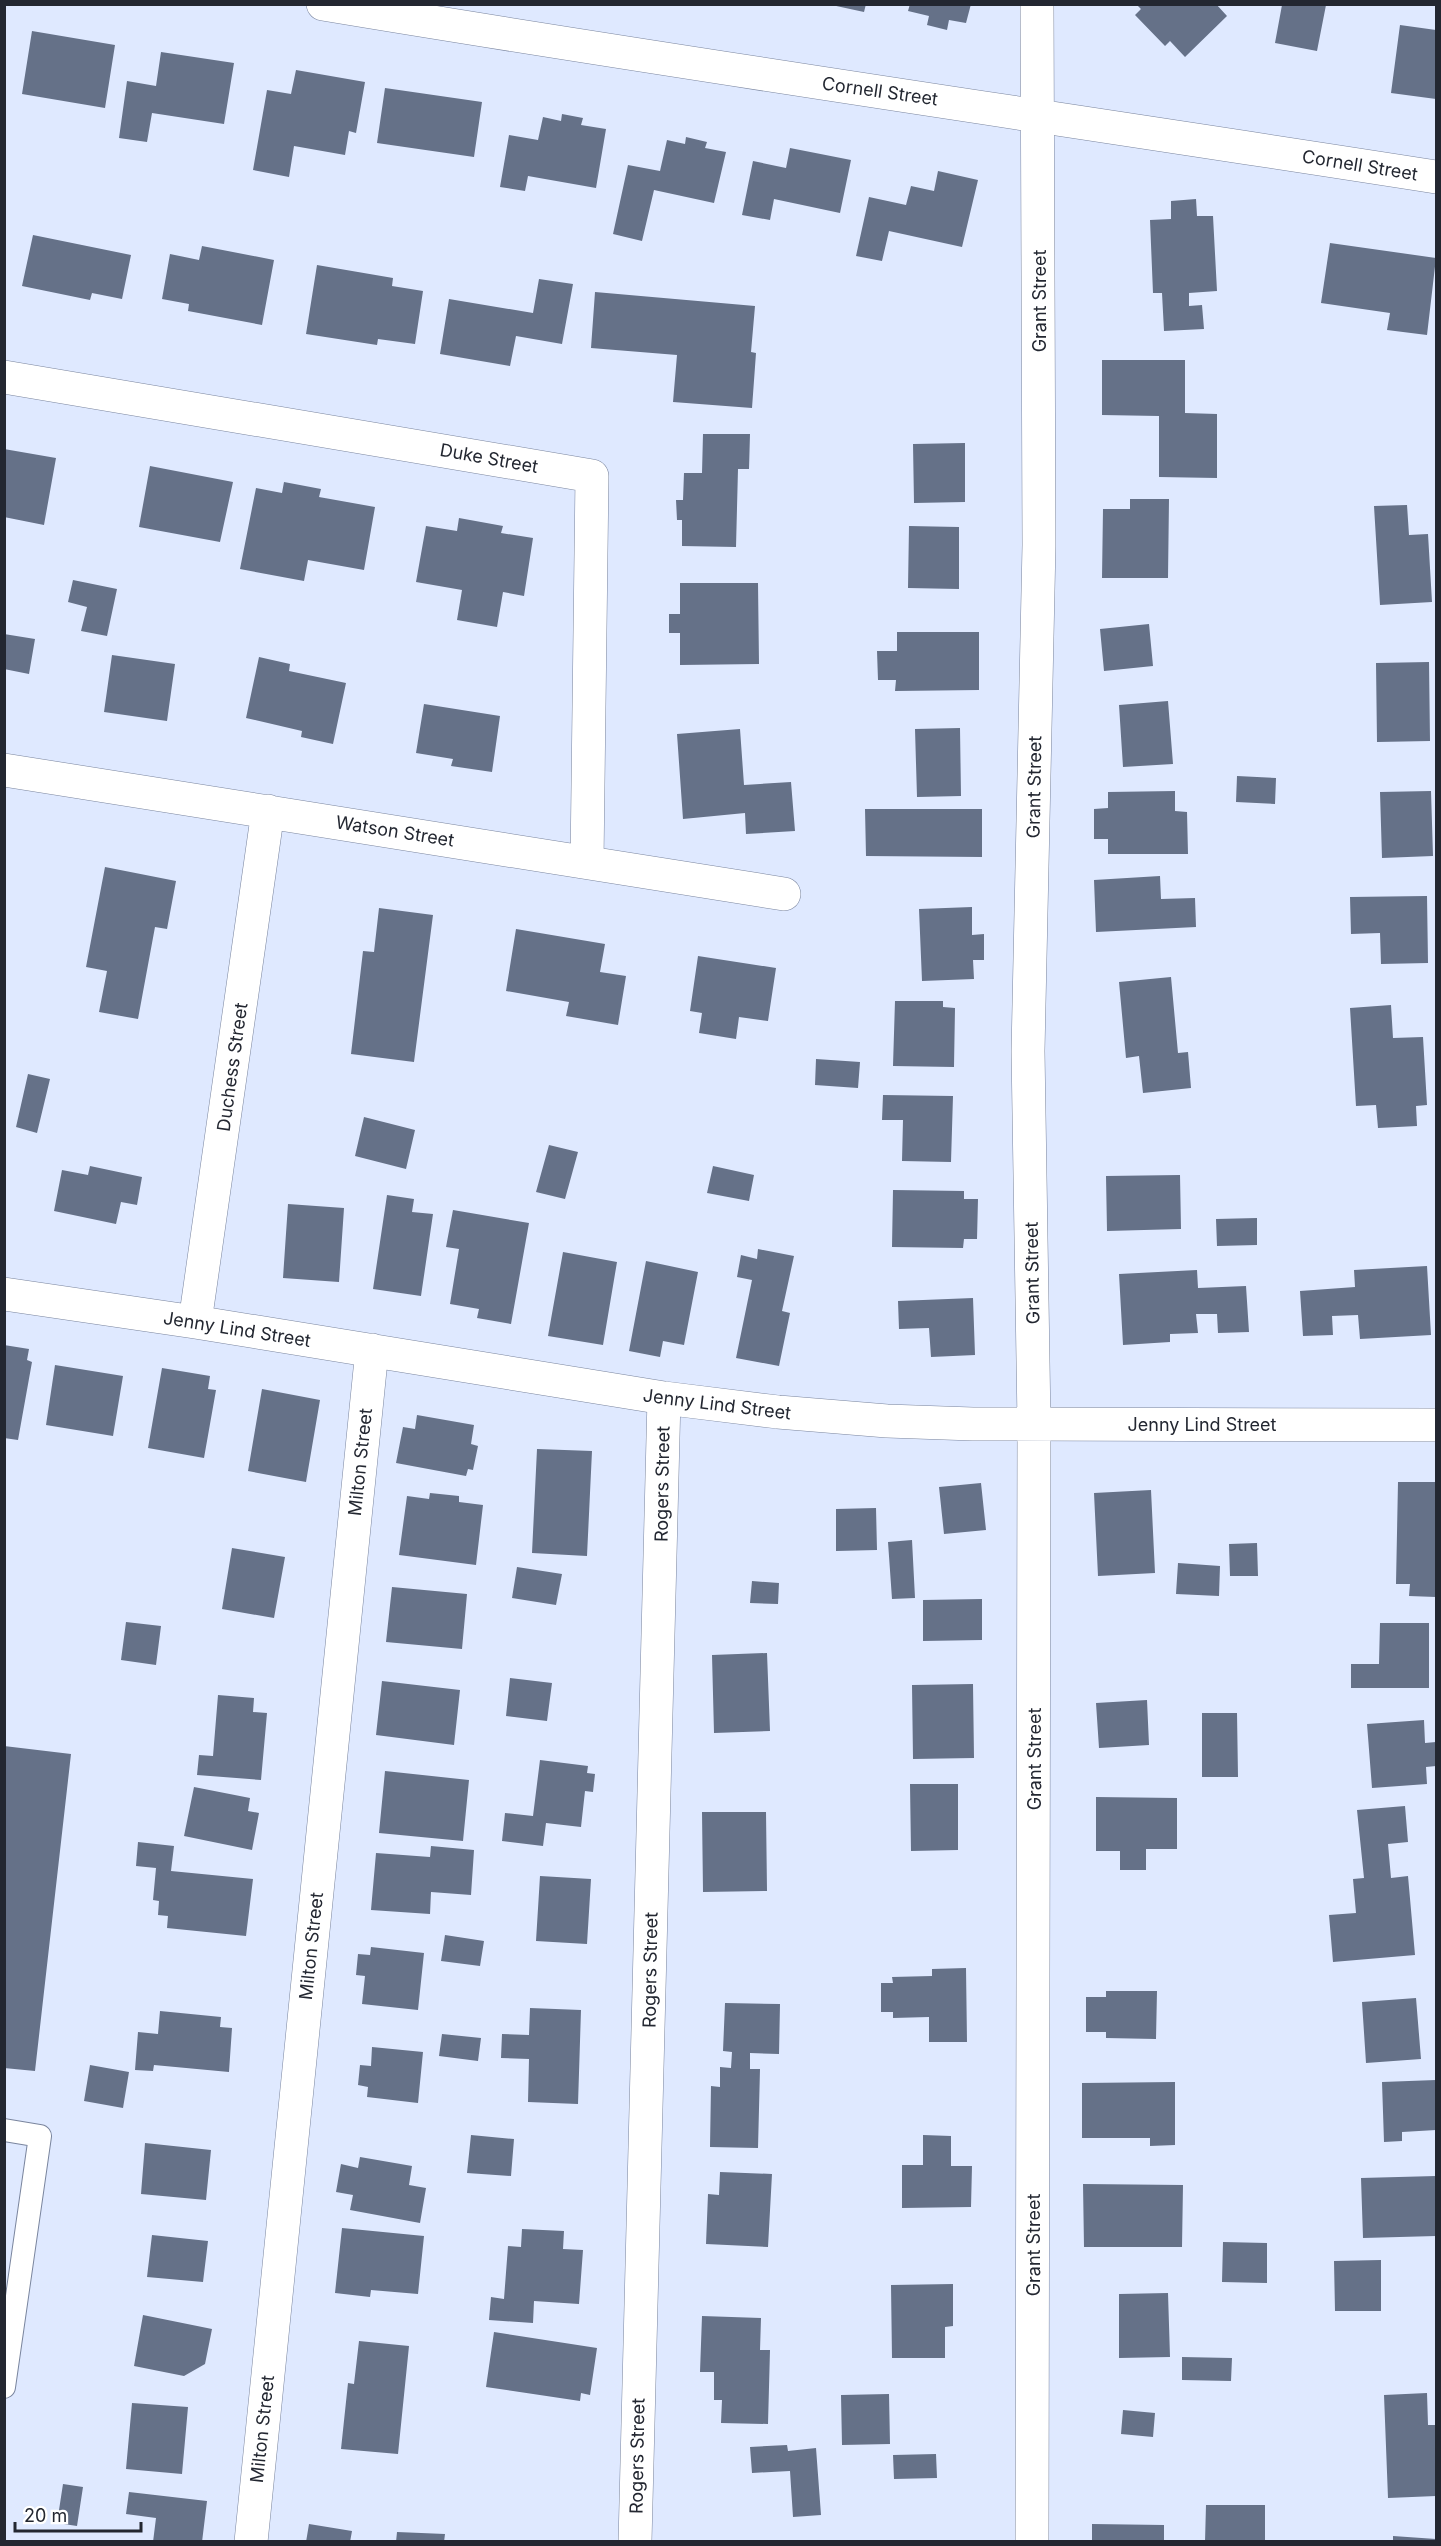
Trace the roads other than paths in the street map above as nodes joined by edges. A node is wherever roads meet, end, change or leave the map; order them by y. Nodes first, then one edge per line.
1 (323, 4) edge
2 (1037, 4) edge
3 (1038, 115) junction
4 (1437, 177) edge
5 (4, 377) edge
6 (4, 770) edge
7 (268, 811) junction
8 (587, 862) junction
9 (784, 894) dead end
10 (4, 1294) edge
11 (195, 1322) junction
12 (372, 1350) junction
13 (664, 1398) junction
14 (1034, 1423) junction
15 (1437, 1425) edge
16 (4, 2130) edge
17 (4, 2387) edge
18 (251, 2541) edge
19 (635, 2541) edge
20 (1032, 2541) edge

1 - 3 street, Cornell Street
2 - 3 street, Grant Street
3 - 4 street, Cornell Street
3 - 14 street, Grant Street
5 - 8 street, Duke Street
6 - 7 street, Watson Street
7 - 8 street, Watson Street
7 - 11 street, Duchess Street
8 - 9 street, Watson Street
10 - 11 street, Jenny Lind Street
11 - 12 street, Jenny Lind Street
12 - 13 street, Jenny Lind Street
12 - 18 street, Milton Street
13 - 14 street, Jenny Lind Street
13 - 19 street, Rogers Street
14 - 15 street, Jenny Lind Street
14 - 20 street, Grant Street
16 - 17 lane

